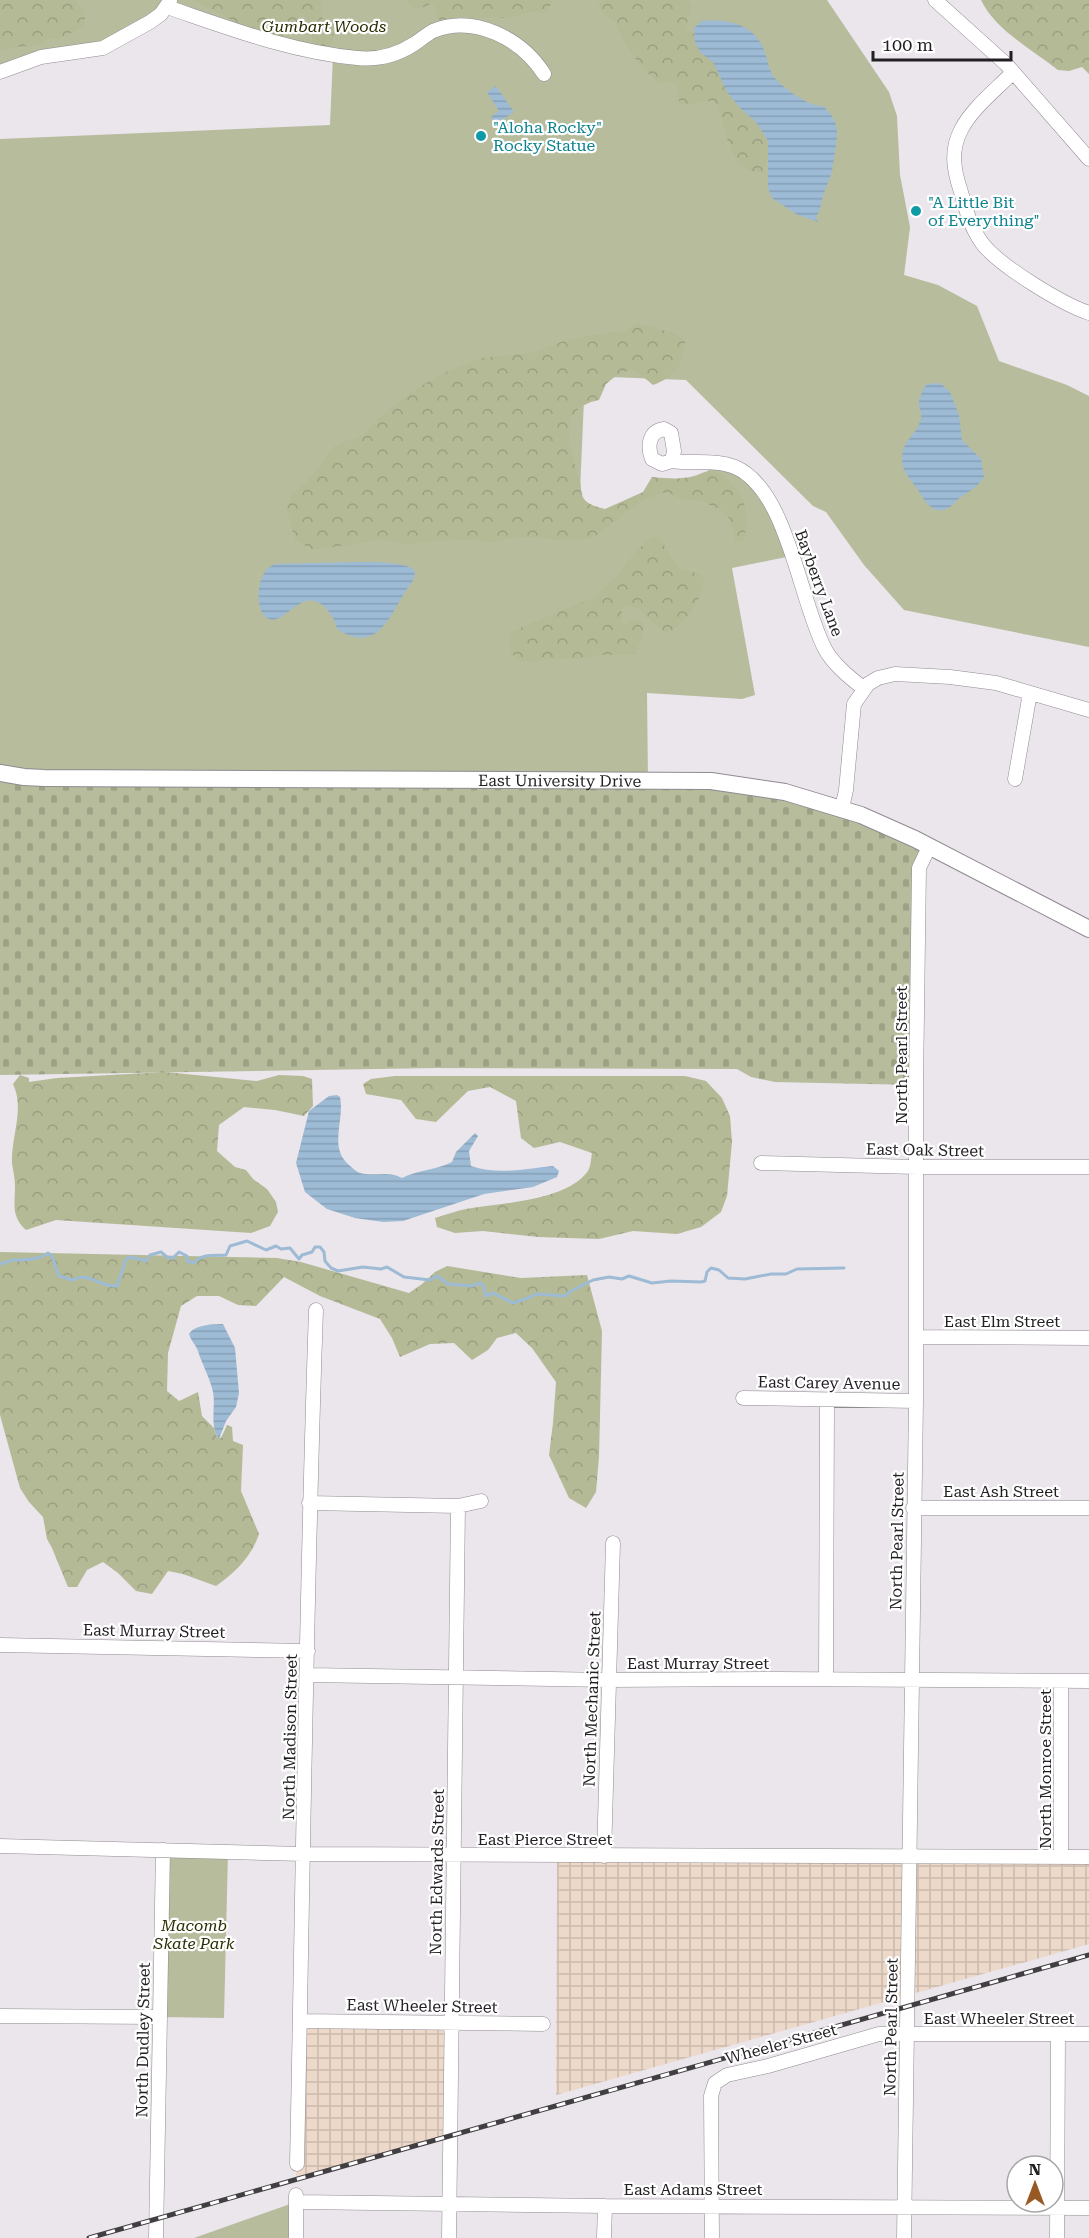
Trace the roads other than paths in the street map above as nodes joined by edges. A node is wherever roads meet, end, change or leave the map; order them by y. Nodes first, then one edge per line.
1 (935, 0) edge
2 (169, 4) edge
3 (0, 72) edge
4 (1013, 72) junction
5 (544, 74) dead end
6 (1089, 159) edge
7 (1089, 313) edge
8 (672, 460) dead end
9 (863, 688) junction
10 (1030, 693) junction
11 (1089, 710) edge
12 (0, 773) edge
13 (1014, 779) dead end
14 (842, 808) junction
15 (929, 847) junction
16 (1089, 929) edge
17 (761, 1163) dead end
18 (917, 1167) junction
19 (1089, 1167) edge
20 (316, 1310) dead end
21 (916, 1337) junction
22 (1089, 1338) edge
23 (743, 1398) dead end
24 (827, 1400) junction
25 (916, 1401) junction
26 (481, 1501) dead end
27 (309, 1503) junction
28 (458, 1506) junction
29 (913, 1508) junction
30 (1089, 1508) edge
31 (613, 1543) dead end
32 (0, 1645) edge
33 (308, 1652) junction
34 (308, 1675) junction
35 (456, 1677) junction
36 (826, 1679) junction
37 (912, 1679) junction
38 (609, 1680) junction
39 (1061, 1680) junction
40 (1089, 1681) edge
41 (0, 1846) edge
42 (163, 1850) junction
43 (304, 1854) junction
44 (454, 1855) junction
45 (604, 1856) junction
46 (909, 1856) junction
47 (1061, 1857) junction
48 (1089, 1857) edge
49 (0, 2016) edge
50 (160, 2017) junction
51 (300, 2021) junction
52 (452, 2023) junction
53 (543, 2024) dead end
54 (908, 2034) junction
55 (1058, 2034) junction
56 (1089, 2034) edge
57 (1058, 2154) edge
58 (297, 2164) dead end
59 (449, 2204) junction
60 (604, 2206) junction
61 (712, 2206) junction
62 (904, 2207) junction
63 (1005, 2208) edge
64 (1065, 2208) edge
65 (1089, 2208) edge
66 (1058, 2214) edge
67 (156, 2238) edge
68 (296, 2238) edge
69 (448, 2238) edge
70 (604, 2238) edge
71 (712, 2238) edge
72 (904, 2238) edge
73 (1058, 2238) edge

1 - 4 street
2 - 3 street
2 - 5 street
4 - 6 street
4 - 7 street
8 - 9 street, Bayberry Lane
9 - 10 street
9 - 14 street
10 - 11 street
10 - 13 street
12 - 14 main road, East University Drive
14 - 15 main road, East University Drive
15 - 16 main road, East University Drive
15 - 18 street, North Pearl Street
17 - 18 street, East Oak Street
18 - 19 street, East Oak Street
18 - 21 street, North Pearl Street
20 - 27 street, North Madison Street
21 - 22 street, East Elm Street
21 - 25 street, North Pearl Street
23 - 24 street, East Carey Avenue
24 - 25 street, East Carey Avenue
24 - 36 street
25 - 29 street, North Pearl Street
26 - 28 street
27 - 28 street
27 - 33 street, North Madison Street
28 - 35 street, North Edwards Street
29 - 30 street, East Ash Street
29 - 37 street, North Pearl Street
31 - 38 street, North Mechanic Street
32 - 33 street, East Murray Street
33 - 34 street, North Madison Street
34 - 35 street, East Murray Street
34 - 43 street, North Madison Street
35 - 38 street, East Murray Street
35 - 44 street, North Edwards Street
36 - 37 street, East Murray Street
36 - 38 street, East Murray Street
37 - 39 street, East Murray Street
37 - 46 street, North Pearl Street
38 - 45 street, North Mechanic Street
39 - 40 street, East Murray Street
39 - 47 street, North Monroe Street
41 - 42 street, East Pierce Street
42 - 43 street, East Pierce Street
42 - 50 street, North Dudley Street
43 - 44 street, East Pierce Street
43 - 51 street, North Madison Street
44 - 45 street, East Pierce Street
44 - 52 street, North Edwards Street
45 - 46 street, East Pierce Street
46 - 47 street, East Pierce Street
46 - 54 street, North Pearl Street
47 - 48 street, East Pierce Street
49 - 50 street
50 - 67 street, North Dudley Street
51 - 52 street, East Wheeler Street
51 - 58 street, North Madison Street
52 - 53 street, East Wheeler Street
52 - 59 street, North Edwards Street
54 - 55 street, East Wheeler Street
54 - 61 street, Wheeler Street
54 - 62 street, North Pearl Street
55 - 56 street, East Wheeler Street
55 - 57 street
59 - 60 street, East Adams Street
59 - 68 street, East Adams Street
59 - 69 street, North Edwards Street
60 - 61 street, East Adams Street
60 - 70 street
61 - 62 street, East Adams Street
61 - 71 street
62 - 63 street, East Adams Street
62 - 72 street, North Pearl Street
64 - 65 street, East Adams Street
66 - 73 street

